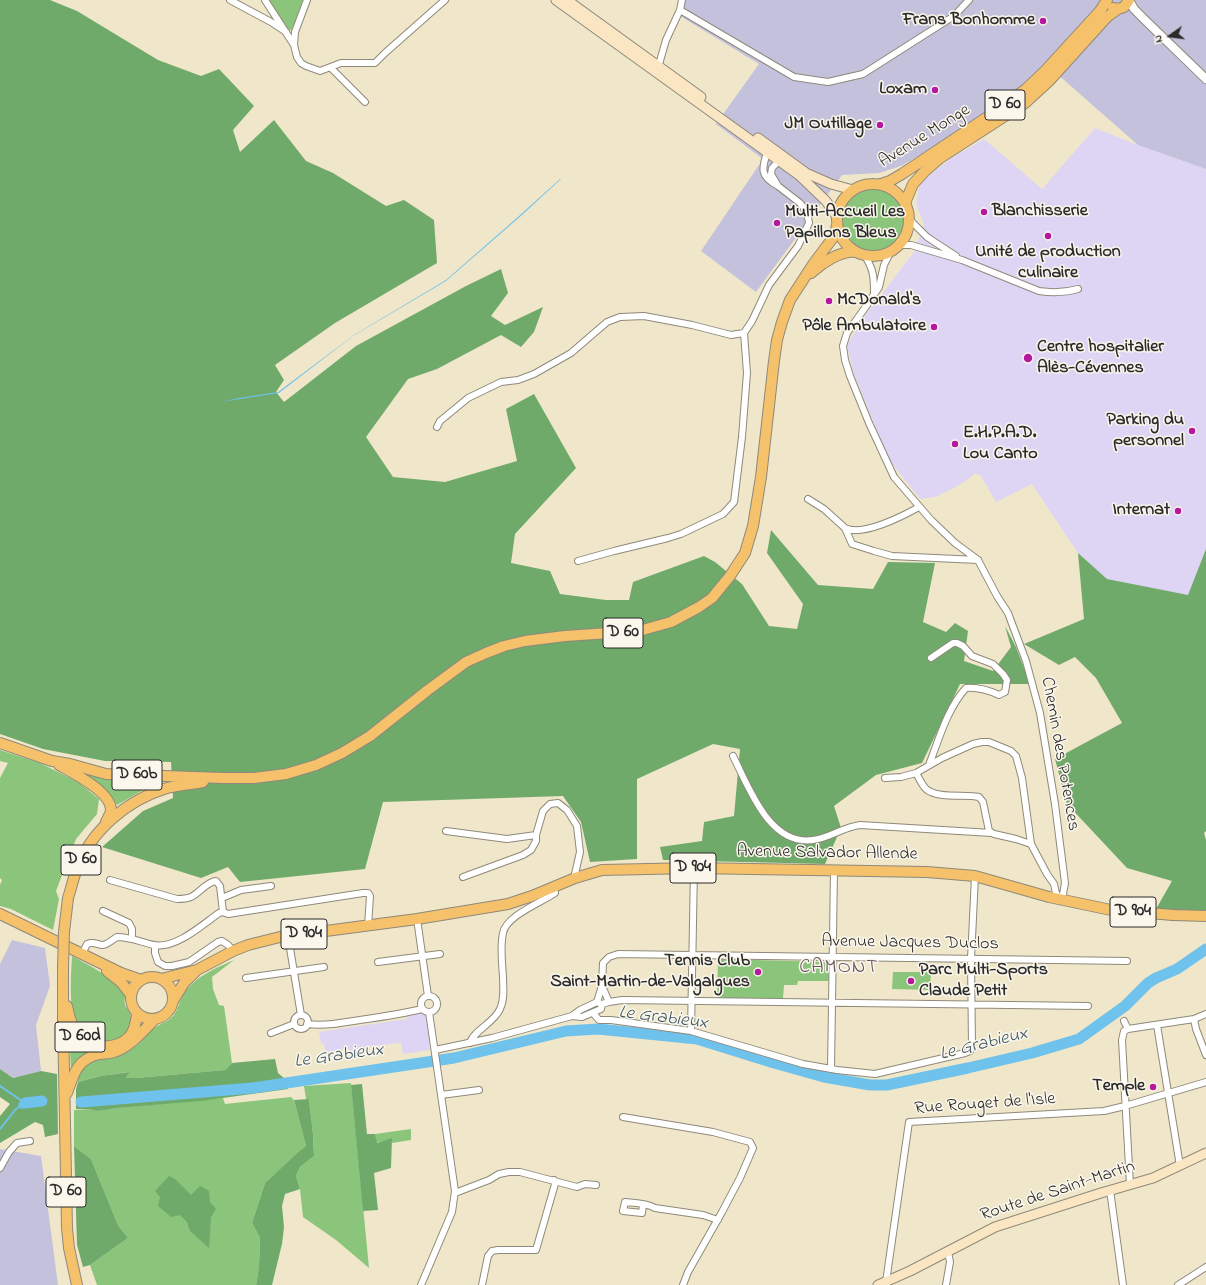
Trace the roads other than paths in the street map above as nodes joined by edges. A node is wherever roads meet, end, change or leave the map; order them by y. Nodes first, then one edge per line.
1 (230, 0) edge
2 (265, 0) edge
3 (307, 0) edge
4 (445, 0) edge
5 (556, 0) edge
6 (567, 0) edge
7 (682, 0) edge
8 (969, 0) edge
9 (1107, 0) edge
10 (1129, 0) edge
11 (1119, 9) junction
12 (680, 10) junction
13 (1146, 21) junction
14 (286, 32) junction
15 (294, 45) junction
16 (331, 68) junction
17 (656, 70) junction
18 (1206, 78) edge
19 (365, 102) dead end
20 (767, 153) junction
21 (781, 159) junction
22 (880, 184) junction
23 (778, 186) junction
24 (853, 190) junction
25 (905, 203) junction
26 (909, 219) junction
27 (837, 221) junction
28 (900, 245) junction
29 (890, 252) junction
30 (860, 254) junction
31 (962, 260) junction
32 (805, 278) junction
33 (1078, 289) dead end
34 (874, 294) junction
35 (744, 333) junction
36 (437, 427) dead end
37 (808, 499) dead end
38 (919, 507) junction
39 (845, 528) junction
40 (978, 560) junction
41 (578, 562) dead end
42 (931, 658) dead end
43 (0, 743) edge
44 (733, 756) dead end
45 (52, 761) junction
46 (930, 765) junction
47 (916, 773) junction
48 (223, 778) junction
49 (885, 778) dead end
50 (103, 827) junction
51 (446, 831) dead end
52 (992, 833) junction
53 (536, 835) junction
54 (1031, 844) junction
55 (694, 868) junction
56 (834, 871) junction
57 (975, 876) junction
58 (463, 877) dead end
59 (575, 878) junction
60 (110, 880) dead end
61 (271, 886) dead end
62 (554, 887) junction
63 (222, 898) junction
64 (1060, 900) junction
65 (104, 911) dead end
66 (223, 912) junction
67 (0, 914) edge
68 (1206, 916) edge
69 (417, 919) junction
70 (368, 926) junction
71 (288, 936) junction
72 (132, 939) junction
73 (155, 945) junction
74 (233, 951) junction
75 (82, 954) junction
76 (440, 954) dead end
77 (692, 955) junction
78 (422, 956) junction
79 (832, 958) junction
80 (972, 959) junction
81 (94, 960) junction
82 (1127, 960) dead end
83 (378, 962) dead end
84 (324, 967) dead end
85 (197, 970) junction
86 (294, 972) junction
87 (246, 978) dead end
88 (161, 979) junction
89 (141, 980) junction
90 (602, 986) junction
91 (63, 987) junction
92 (131, 995) junction
93 (428, 996) junction
94 (173, 1001) junction
95 (691, 1001) junction
96 (609, 1002) junction
97 (832, 1002) junction
98 (971, 1004) junction
99 (600, 1005) junction
100 (1088, 1006) dead end
101 (422, 1009) junction
102 (429, 1012) junction
103 (593, 1013) junction
104 (137, 1014) junction
105 (1206, 1014) edge
106 (301, 1015) junction
107 (572, 1016) junction
108 (156, 1019) junction
109 (1194, 1019) junction
110 (611, 1020) junction
111 (1124, 1021) dead end
112 (307, 1024) junction
113 (1157, 1025) junction
114 (297, 1029) junction
115 (1128, 1029) junction
116 (691, 1031) junction
117 (271, 1033) dead end
118 (470, 1043) junction
119 (435, 1052) junction
120 (1206, 1055) edge
121 (831, 1069) junction
122 (1206, 1082) edge
123 (479, 1090) dead end
124 (1167, 1094) junction
125 (441, 1095) junction
126 (65, 1098) junction
127 (1125, 1106) junction
128 (623, 1117) dead end
129 (30, 1141) dead end
130 (1206, 1153) edge
131 (1180, 1166) junction
132 (0, 1168) edge
133 (554, 1180) junction
134 (596, 1185) dead end
135 (1130, 1185) junction
136 (1110, 1190) junction
137 (454, 1193) junction
138 (643, 1204) dead end
139 (718, 1220) junction
140 (948, 1252) junction
141 (1206, 1267) edge
142 (882, 1283) edge
143 (77, 1285) edge
144 (421, 1285) edge
145 (482, 1285) edge
146 (683, 1285) edge
147 (946, 1285) edge
148 (1123, 1285) edge
149 (1178, 1285) edge

1 - 14 street
2 - 14 street
3 - 15 street
4 - 16 street
5 - 17 main road
6 - 17 main road
7 - 12 street
8 - 12 street
9 - 11 main road
9 - 22 main road, Avenue Monge / D 60
10 - 11 main road, Avenue Monge
10 - 13 street
11 - 13 street
11 - 25 main road, Avenue Monge / D 60
12 - 17 street
13 - 18 street
14 - 15 street
15 - 16 street
16 - 19 street
17 - 20 main road
17 - 21 main road
20 - 21 main road
20 - 23 street
21 - 23 street
21 - 24 main road
21 - 27 main road
22 - 24 main road
22 - 25 main road
23 - 35 street
24 - 27 main road
25 - 26 main road
26 - 28 main road
26 - 31 street
27 - 30 main road
27 - 32 main road, D 60
28 - 29 main road
28 - 31 street
29 - 30 main road
29 - 34 street, Chemin des Potences
30 - 32 main road, D 60
30 - 34 street
31 - 33 street
32 - 48 main road, D 60
34 - 38 street, Chemin des Potences
35 - 36 street
35 - 41 street
37 - 39 street
38 - 39 street
38 - 40 street, Chemin des Potences
39 - 40 street
40 - 64 street, Chemin des Potences
42 - 46 street
43 - 45 main road, D 60b
44 - 52 street
45 - 48 main road, D 60b
45 - 50 main road
46 - 47 street
46 - 54 street
47 - 49 street
47 - 52 street
48 - 50 main road, D 60
50 - 91 main road, D 60, bridge
51 - 53 street
52 - 54 street
53 - 58 street
53 - 59 street
54 - 64 street
55 - 56 main road, Avenue Salvador Allende / D 904
55 - 59 main road, Avenue Salvador Allende / D 904
55 - 77 street
56 - 57 main road, Avenue Salvador Allende / D 904
56 - 79 street
57 - 64 main road, Avenue Salvador Allende / D 904
57 - 80 street
59 - 62 main road, Avenue Salvador Allende / D 904
60 - 63 street
61 - 63 street
62 - 69 main road, Avenue Salvador Allende / D 904
62 - 118 street
63 - 66 street
64 - 68 main road, D 904
65 - 72 street
66 - 70 street
66 - 73 street
67 - 75 main road
69 - 70 main road, Avenue Salvador Allende / D 904
69 - 78 street
70 - 71 main road, Avenue Salvador Allende / D 904
71 - 74 main road, Avenue Salvador Allende / D 904
71 - 86 street
72 - 73 street
72 - 75 street
73 - 74 street
74 - 85 main road, Avenue Salvador Allende / D 904
75 - 81 main road
76 - 78 street
77 - 79 street, Avenue Jacques Duclos
77 - 90 street, Avenue Jacques Duclos
77 - 95 street
78 - 83 street
78 - 93 street
79 - 80 street, Avenue Jacques Duclos
79 - 97 street
80 - 82 street, Avenue Jacques Duclos
80 - 98 street
81 - 89 main road
81 - 92 main road
84 - 86 street
85 - 88 main road, Avenue Salvador Allende / D 904
85 - 94 main road, Avenue Salvador Allende / D 904
86 - 87 street
86 - 106 street
88 - 89 main road
88 - 94 main road
89 - 92 main road
90 - 96 street
90 - 99 street
91 - 104 main road, D 60d
91 - 126 main road, D 60
92 - 104 main road
93 - 101 street
93 - 102 street
94 - 108 main road
95 - 96 street
95 - 97 street
95 - 116 street
96 - 99 street
97 - 98 street
97 - 121 street
98 - 100 street
98 - 121 street
99 - 103 street
99 - 107 street
99 - 110 street
101 - 102 street
101 - 112 street
102 - 119 street
103 - 107 street
103 - 110 street
104 - 108 main road
105 - 109 street
106 - 112 street
106 - 114 street
107 - 118 street
108 - 126 main road
109 - 113 street
109 - 120 street
110 - 116 street
111 - 115 street
112 - 114 street
113 - 115 street
113 - 124 street
114 - 117 street
115 - 127 street
116 - 121 street
118 - 119 street
119 - 125 street
122 - 124 street
123 - 125 street
124 - 127 street
124 - 131 street
125 - 137 street
126 - 143 main road, D 60
127 - 135 street
127 - 142 street, Rue Rouget de l'Isle
128 - 139 street
129 - 132 street
130 - 131 main road, Route de Saint-Martin
131 - 135 main road, Route de Saint-Martin
133 - 134 street
133 - 137 street
133 - 145 street
135 - 136 main road, Route de Saint-Martin
136 - 140 main road, Route de Saint-Martin
136 - 148 street
137 - 144 street
138 - 139 street
139 - 146 street
140 - 142 main road, Route de Saint-Martin
140 - 147 street
141 - 149 street

